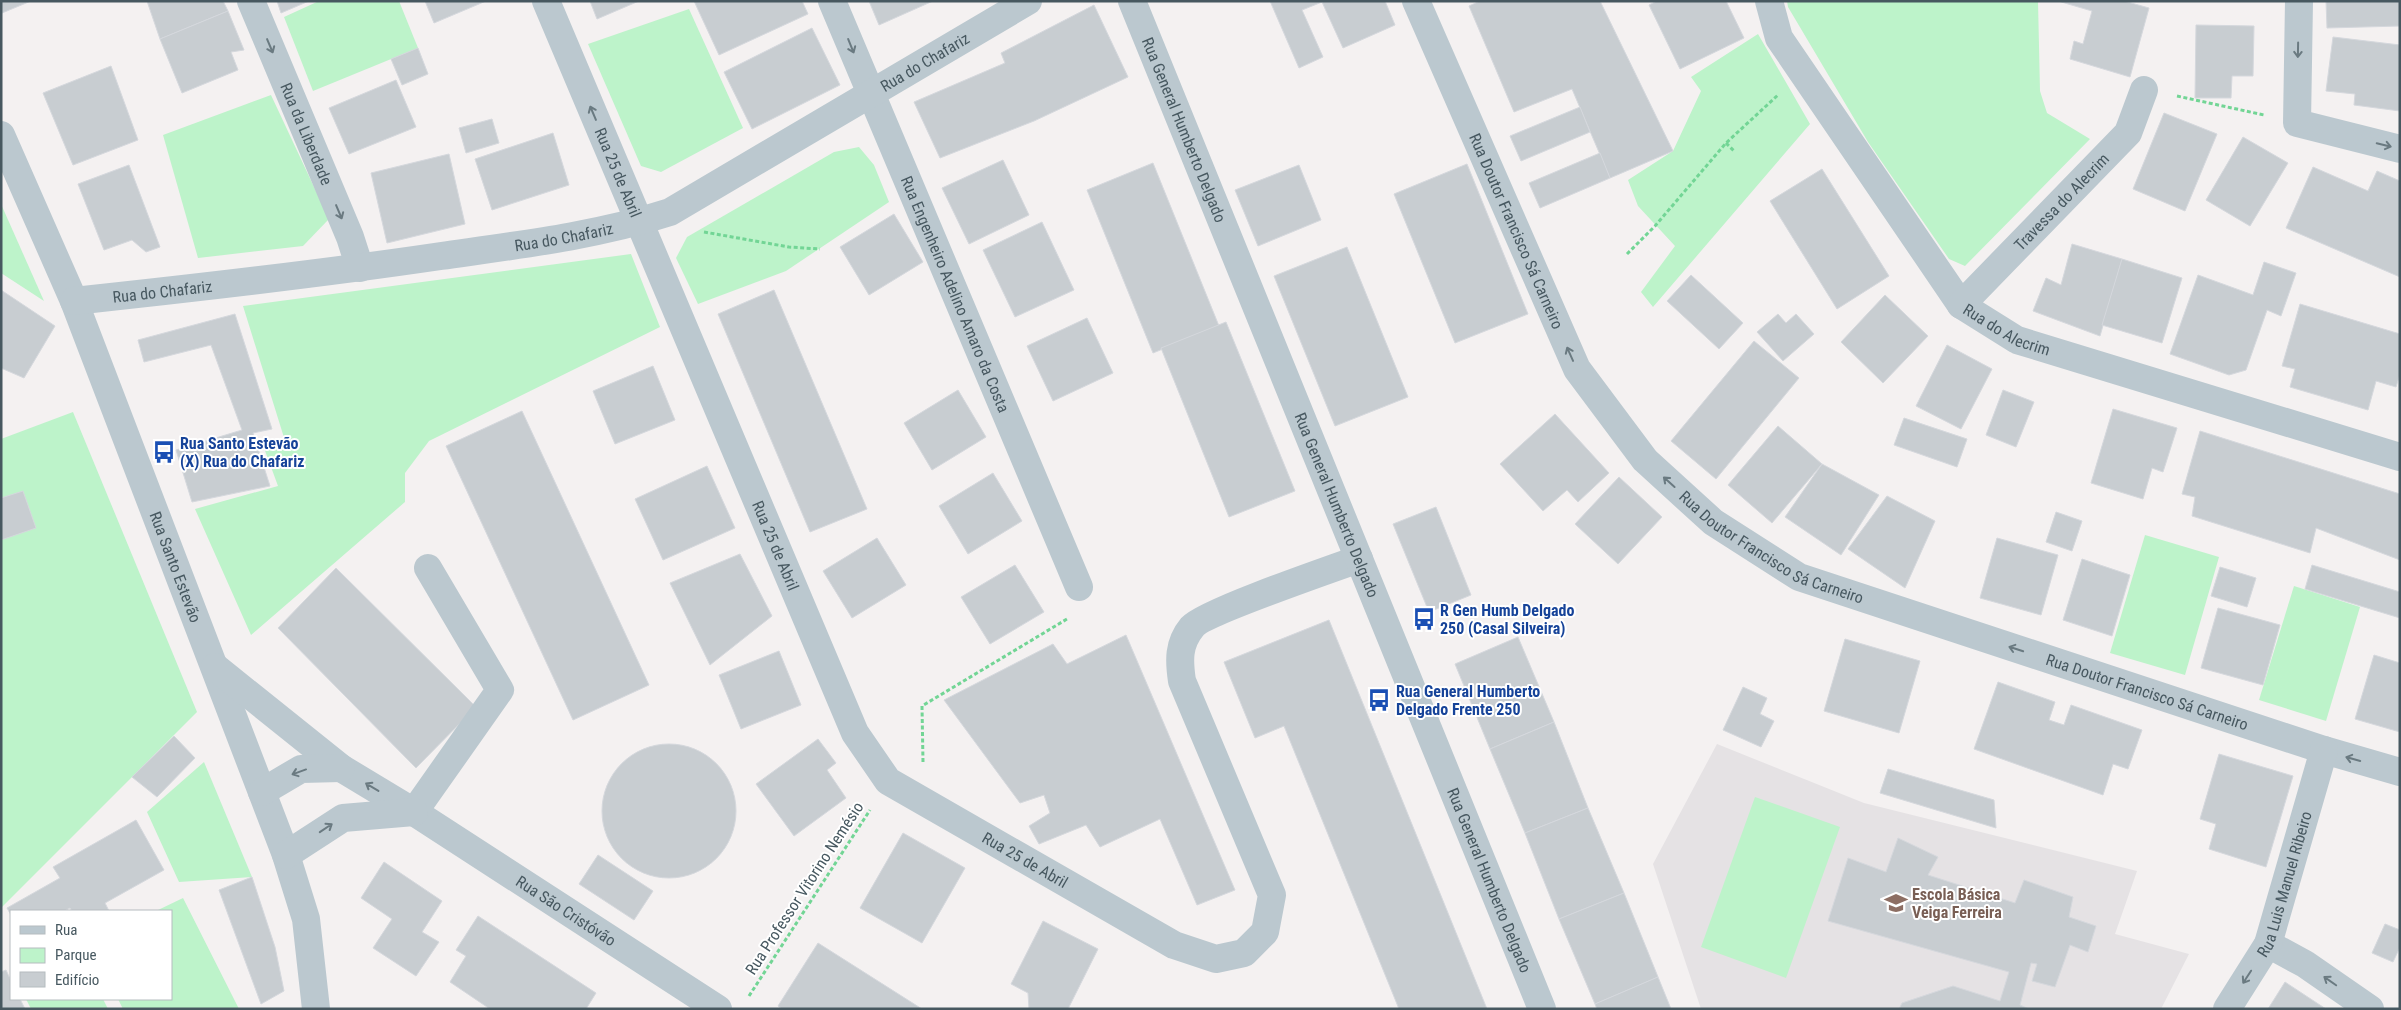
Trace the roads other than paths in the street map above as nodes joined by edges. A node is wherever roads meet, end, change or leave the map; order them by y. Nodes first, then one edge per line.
1 (251, 1) edge
2 (546, 1) edge
3 (832, 1) edge
4 (1028, 1) edge
5 (1132, 1) edge
6 (1416, 1) edge
7 (1769, 1) edge
8 (2299, 1) edge
9 (2144, 90) road end
10 (872, 93) junction
11 (1, 135) edge
12 (2400, 149) edge
13 (639, 222) junction
14 (360, 268) junction
15 (74, 301) junction
16 (1961, 305) junction
17 (2400, 457) edge
18 (1359, 559) junction
19 (428, 568) dead end
20 (1079, 587) road end
21 (213, 666) junction
22 (2324, 750) junction
23 (341, 768) junction
24 (2400, 772) edge
25 (262, 792) junction
26 (414, 812) junction
27 (286, 855) junction
28 (2268, 944) junction
29 (316, 1009) edge
30 (718, 1009) edge
31 (1542, 1009) edge
32 (2227, 1009) edge
33 (2370, 1009) edge

1 -> 14 street, Rua da Liberdade
13 -> 2 street, Rua 25 de Abril
3 -> 10 street, Rua Engenheiro Adelino Amaro da Costa
4 - 10 street, Rua do Chafariz
5 - 18 street, Rua General Humberto Delgado
22 -> 6 street, Rua Doutor Francisco Sá Carneiro
7 - 16 street, Rua do Alecrim
8 -> 12 street
9 - 16 street, Travessa do Alecrim
10 - 13 street, Rua do Chafariz
10 - 20 street, Rua Engenheiro Adelino Amaro da Costa
11 - 15 street, Rua Santo Estevão
13 - 14 street, Rua do Chafariz
13 - 18 street, Rua 25 de Abril
14 - 15 street, Rua do Chafariz
15 - 21 street, Rua Santo Estevão
16 - 17 street, Rua do Alecrim
18 - 31 street, Rua General Humberto Delgado
19 - 26 street
21 - 23 street, Rua São Cristóvão
21 - 25 street, Rua Santo Estevão
24 -> 22 street, Rua Doutor Francisco Sá Carneiro
22 - 28 street, Rua Luis Manuel Ribeiro
23 -> 25 street
26 -> 23 street, Rua São Cristóvão
25 - 27 street, Rua Santo Estevão
27 -> 26 street
26 - 30 street, Rua São Cristóvão
27 - 29 street, Rua Santo Estevão
28 -> 32 street, Rua Luis Manuel Ribeiro
33 -> 28 street

